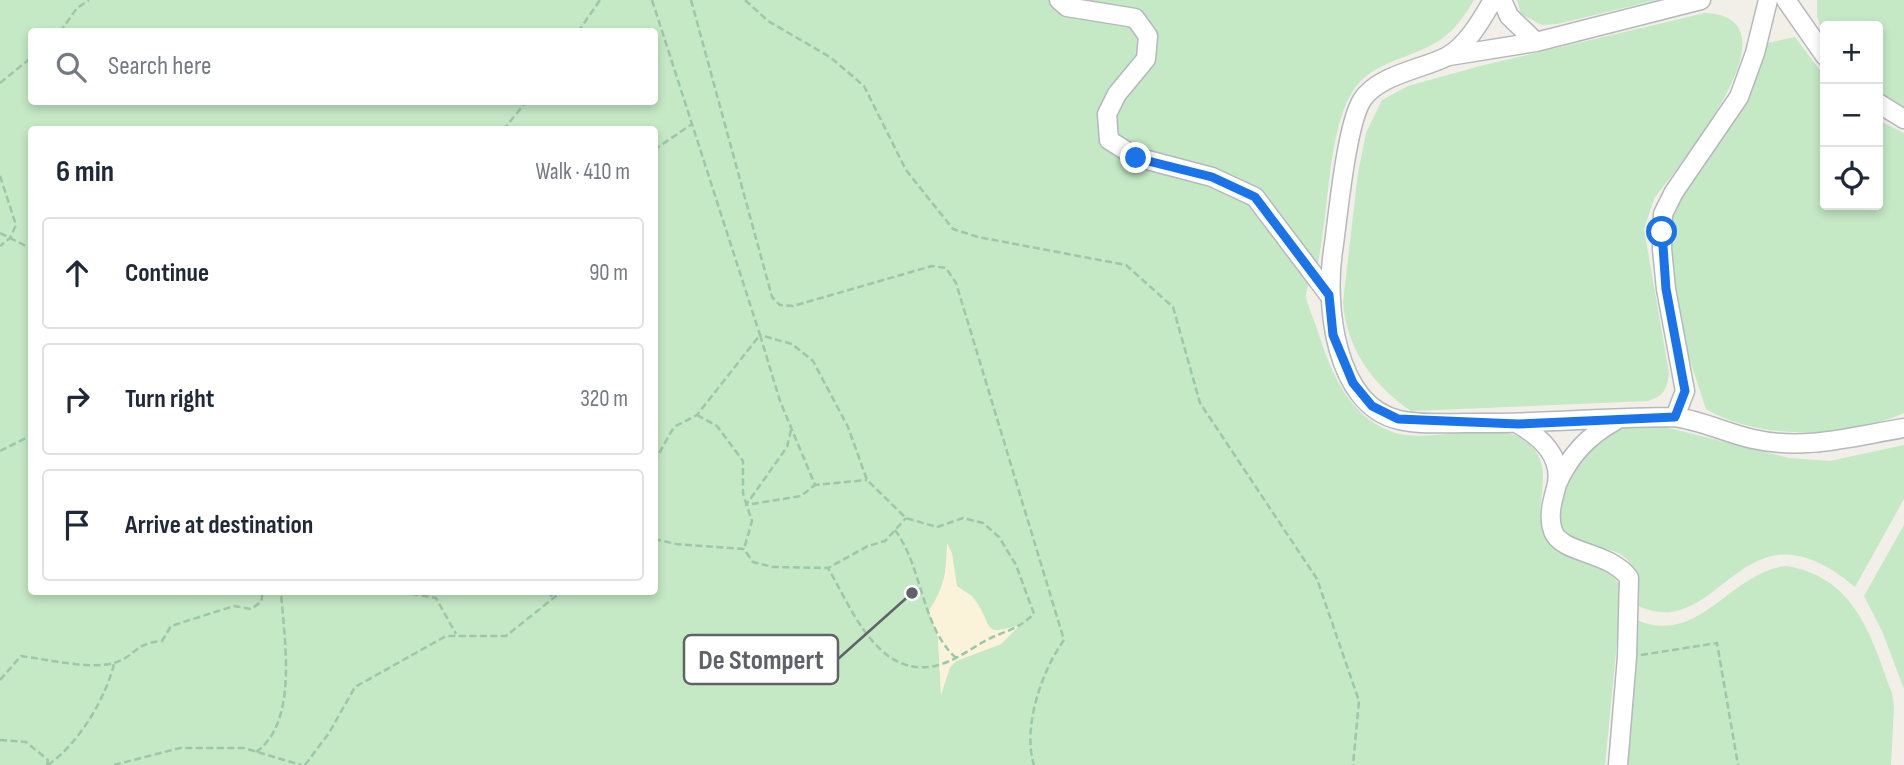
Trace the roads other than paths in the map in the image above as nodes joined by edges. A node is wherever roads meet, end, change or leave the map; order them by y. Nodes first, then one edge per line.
1 (1059, 0) edge
2 (1493, 0) edge
3 (1502, 0) edge
4 (1701, 0) edge
5 (1768, 0) edge
6 (1786, 0) edge
7 (1536, 42) junction
8 (1820, 49) edge
9 (1449, 56) junction
10 (1883, 106) edge
11 (1904, 119) edge
12 (1329, 295) junction
13 (1675, 417) junction
14 (1618, 419) junction
15 (1518, 424) junction
16 (1904, 428) edge
17 (1557, 484) junction
18 (1618, 765) edge

1 - 12 lane
2 - 9 lane
3 - 7 lane
4 - 7 lane
5 - 13 lane
6 - 8 lane
7 - 9 lane
9 - 12 lane
10 - 11 lane
12 - 15 lane
13 - 14 lane
13 - 16 lane
14 - 15 lane
14 - 17 lane
15 - 17 lane
17 - 18 lane

